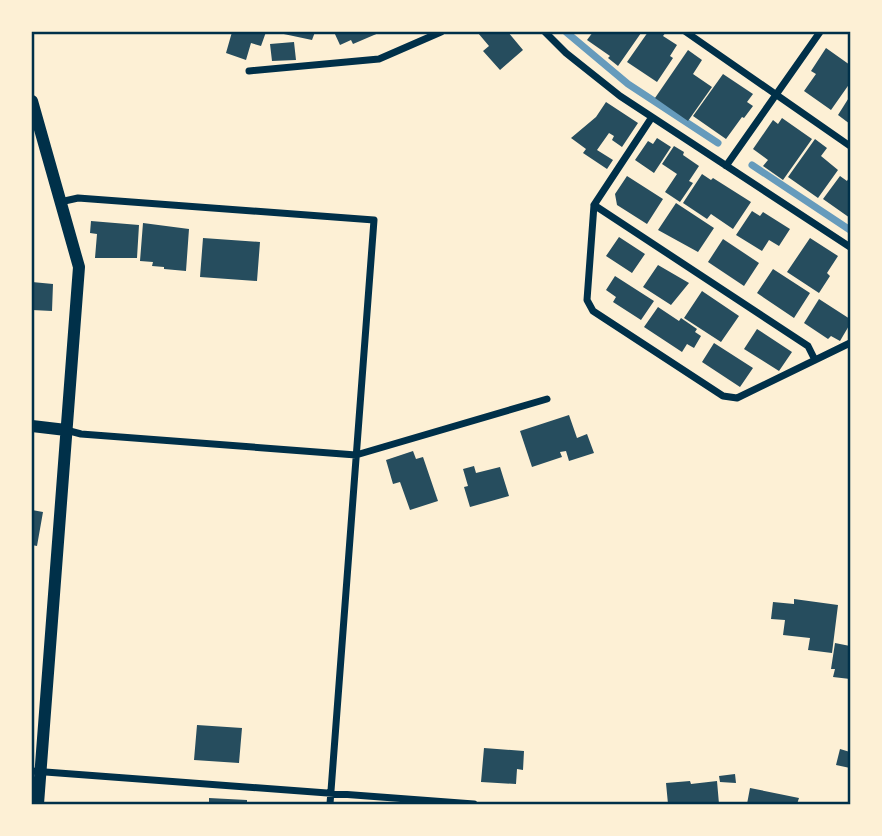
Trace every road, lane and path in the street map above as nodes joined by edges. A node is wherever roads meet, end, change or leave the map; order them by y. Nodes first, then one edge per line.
1 (441, 32) edge
2 (545, 32) edge
3 (686, 32) edge
4 (820, 32) edge
5 (249, 71) dead end
6 (776, 94) junction
7 (32, 101) edge
8 (652, 117) junction
9 (850, 146) edge
10 (726, 166) junction
11 (60, 202) junction
12 (594, 205) junction
13 (850, 247) edge
14 (850, 343) edge
15 (815, 360) junction
16 (547, 399) dead end
17 (32, 426) edge
18 (66, 430) junction
19 (356, 455) junction
20 (36, 771) edge
21 (330, 793) junction
22 (38, 804) edge
23 (330, 804) edge
24 (474, 804) edge

1 - 5 street
2 - 8 street
3 - 6 street
4 - 6 street
6 - 9 street
6 - 10 street
7 - 11 street
8 - 10 street
8 - 12 street
10 - 13 street
11 - 18 street
11 - 19 street
12 - 15 street
12 - 15 street
14 - 15 street
16 - 19 street
17 - 18 street
18 - 19 street
18 - 20 street
19 - 21 street
20 - 21 street
20 - 22 street
21 - 23 street
21 - 24 street

